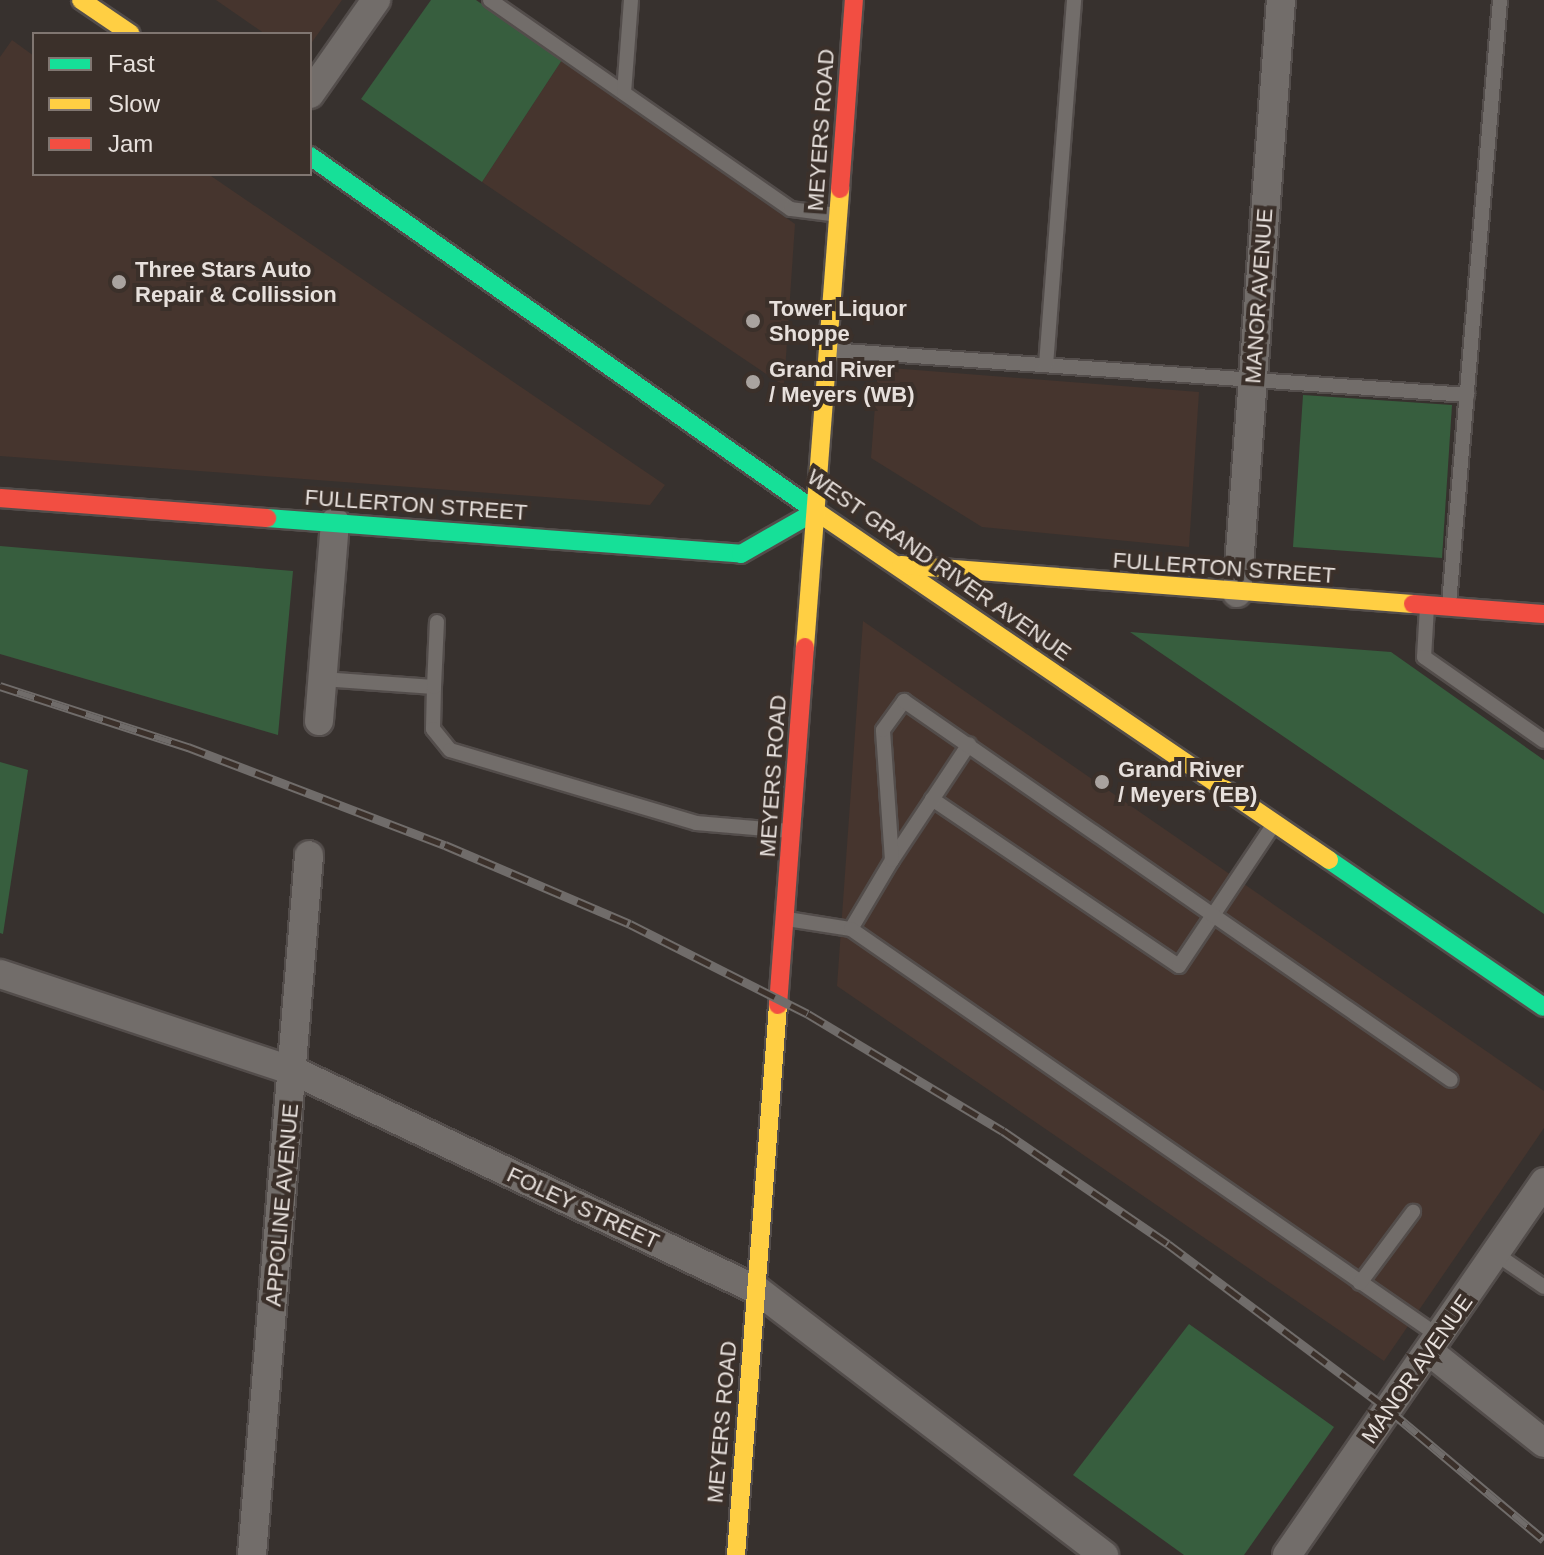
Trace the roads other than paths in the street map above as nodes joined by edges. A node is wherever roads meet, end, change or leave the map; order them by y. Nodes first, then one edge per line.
1 (81, 0) edge
2 (376, 0) edge
3 (490, 0) edge
4 (631, 0) edge
5 (854, 0) edge
6 (1074, 0) edge
7 (1281, 0) edge
8 (1500, 0) edge
9 (128, 32) edge
10 (312, 91) edge
11 (624, 93) junction
12 (312, 157) edge
13 (839, 215) junction
14 (828, 350) junction
15 (1046, 365) junction
16 (1252, 381) junction
17 (1467, 395) junction
18 (0, 498) edge
19 (816, 511) junction
20 (335, 522) junction
21 (901, 565) junction
22 (1237, 593) junction
23 (1427, 606) junction
24 (1449, 608) junction
25 (1544, 614) edge
26 (437, 622) dead end
27 (322, 679) junction
28 (434, 687) junction
29 (319, 721) dead end
30 (1544, 741) edge
31 (969, 744) junction
32 (932, 799) junction
33 (1275, 824) junction
34 (793, 831) junction
35 (309, 855) dead end
36 (892, 860) junction
37 (1214, 913) junction
38 (787, 919) junction
39 (851, 929) junction
40 (0, 974) edge
41 (1544, 1007) edge
42 (294, 1071) junction
43 (1451, 1080) dead end
44 (1544, 1182) edge
45 (1413, 1212) dead end
46 (1496, 1254) junction
47 (1360, 1283) junction
48 (1544, 1287) edge
49 (757, 1290) junction
50 (1435, 1345) junction
51 (1544, 1443) edge
52 (252, 1555) edge
53 (736, 1555) edge
54 (1104, 1555) edge
55 (1287, 1555) edge

1 - 9 street
2 - 10 street
3 - 11 lane
4 - 11 lane
5 - 13 street, MEYERS ROAD
6 - 15 lane
7 - 16 street, MANOR AVENUE
8 - 17 lane
11 - 13 lane
12 - 19 street, WEST GRAND RIVER AVENUE
13 - 14 street, MEYERS ROAD
14 - 15 lane
14 - 19 street, MEYERS ROAD
15 - 16 lane
16 - 17 lane
16 - 22 street, MANOR AVENUE
17 - 24 lane
18 - 20 street, FULLERTON STREET
19 - 20 street, FULLERTON STREET
19 - 21 street, WEST GRAND RIVER AVENUE
19 - 34 street, MEYERS ROAD
20 - 27 street
21 - 22 street, FULLERTON STREET
21 - 33 street, WEST GRAND RIVER AVENUE
22 - 23 street, FULLERTON STREET
23 - 24 street, FULLERTON STREET
23 - 30 lane
24 - 25 street, FULLERTON STREET
26 - 28 lane
27 - 28 lane
27 - 29 street
28 - 34 lane
31 - 32 lane
31 - 36 lane
31 - 37 lane
32 - 36 lane
32 - 37 lane
33 - 37 lane
33 - 41 street, WEST GRAND RIVER AVENUE
34 - 38 street, MEYERS ROAD
35 - 42 street, APPOLINE AVENUE
36 - 39 lane
37 - 43 lane
38 - 39 lane
38 - 49 street, MEYERS ROAD
39 - 47 lane
40 - 42 street, FOLEY STREET
42 - 49 street, FOLEY STREET
42 - 52 street, APPOLINE AVENUE
44 - 46 street, MANOR AVENUE
45 - 47 lane
46 - 48 lane
46 - 50 street, MANOR AVENUE
47 - 50 lane
49 - 53 street, MEYERS ROAD
49 - 54 street, FOLEY STREET
50 - 51 street
50 - 55 street, MANOR AVENUE

